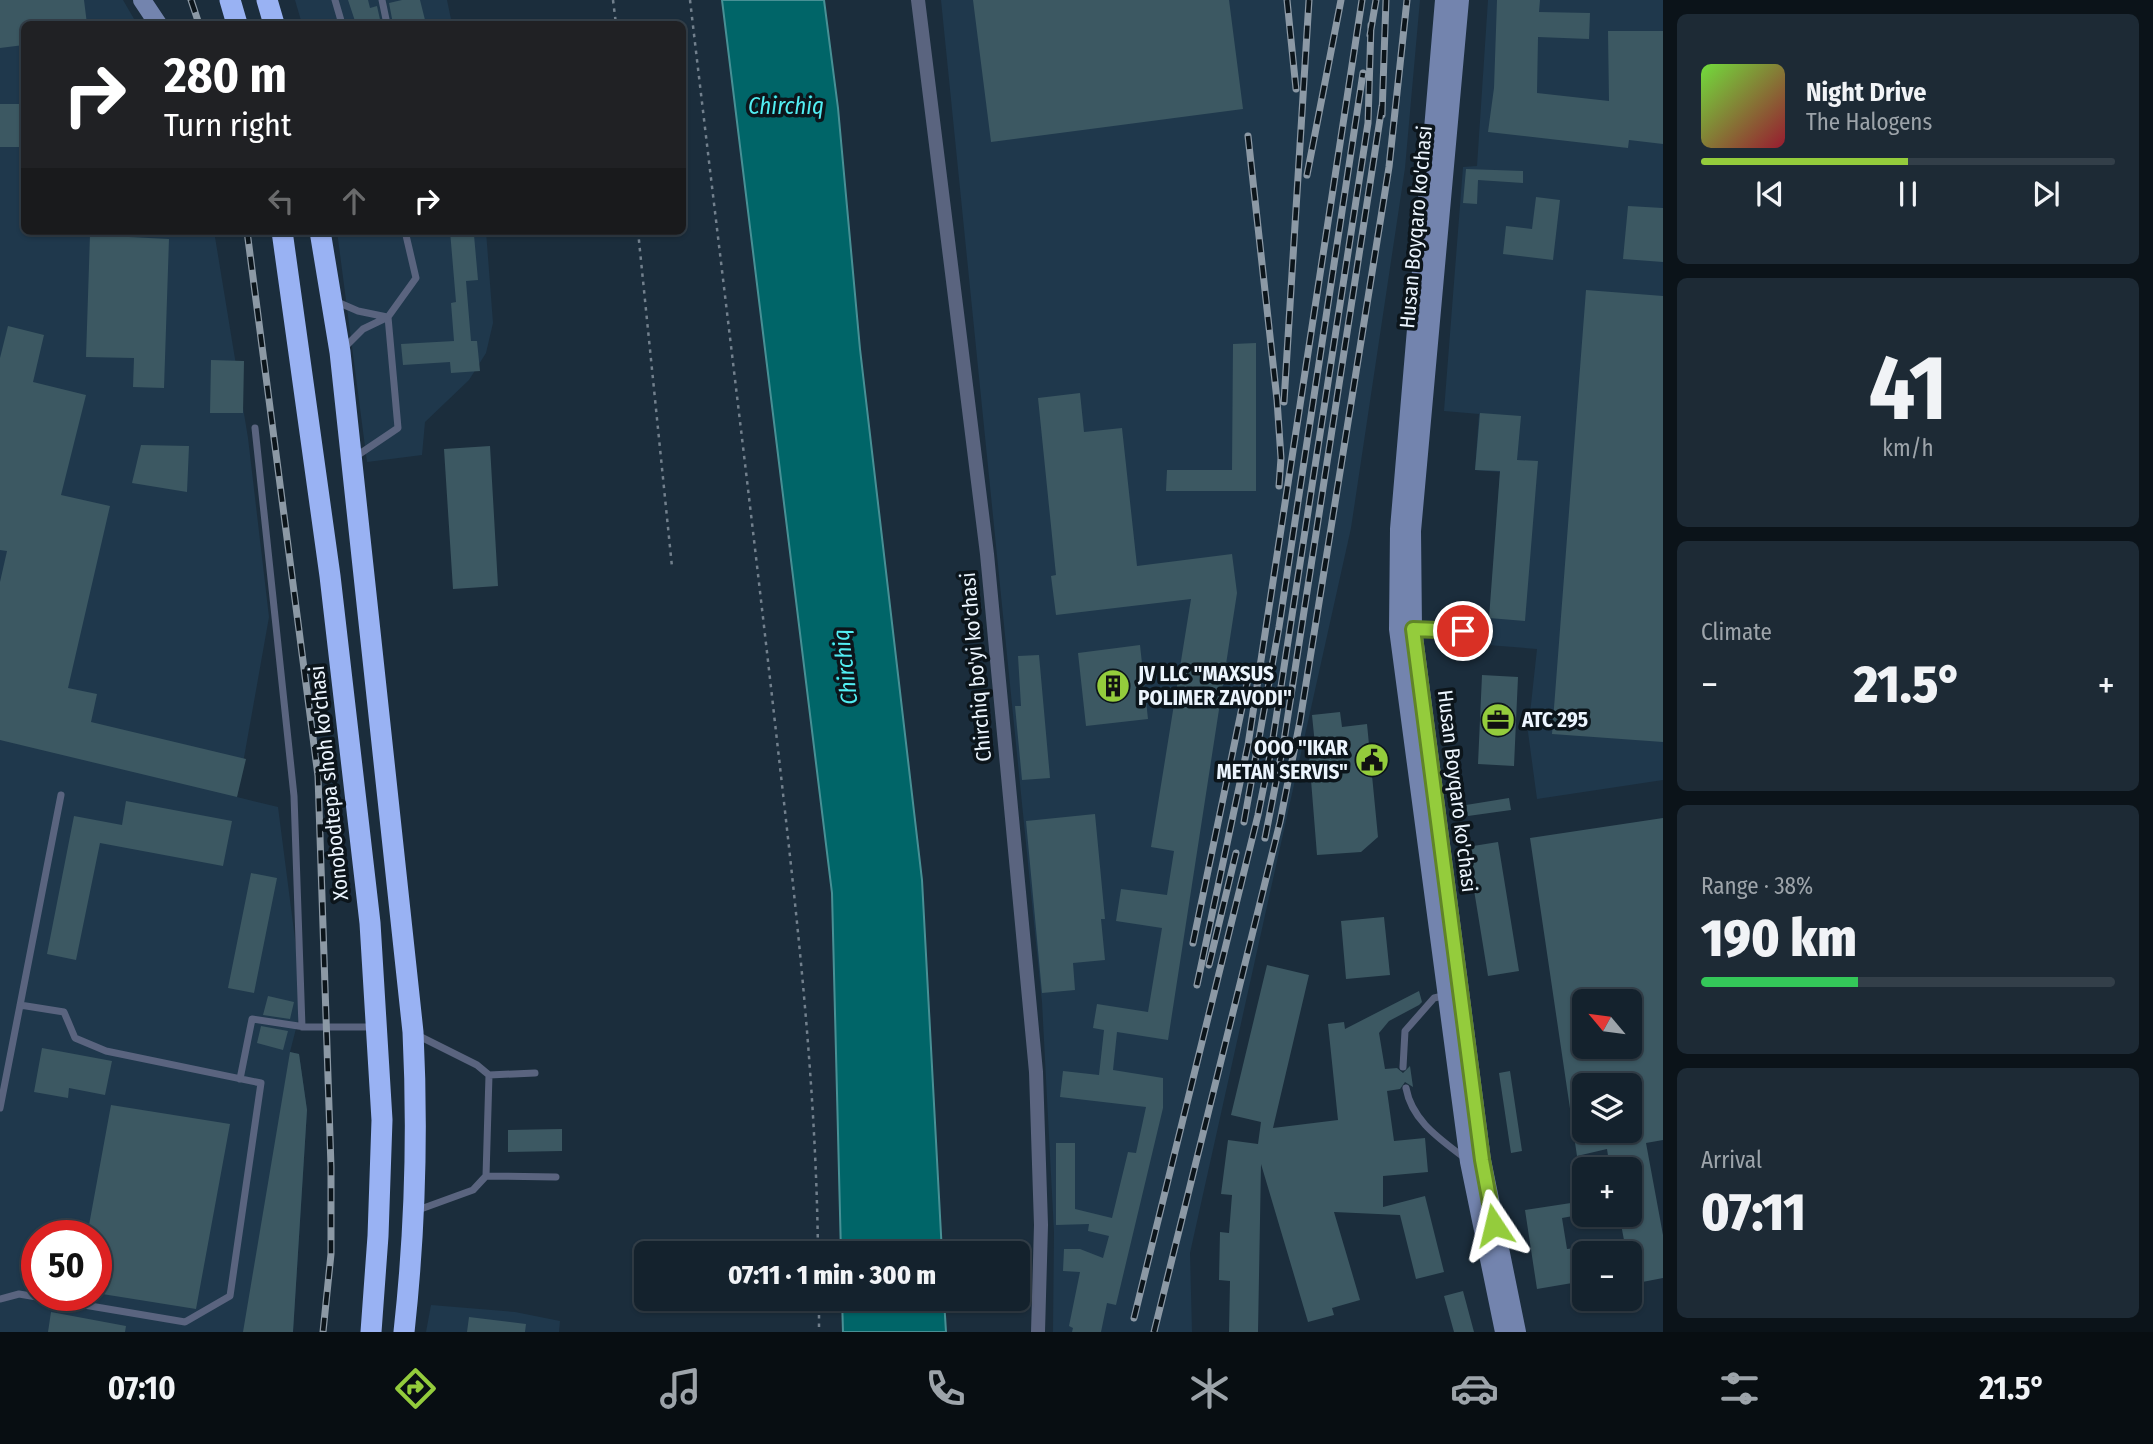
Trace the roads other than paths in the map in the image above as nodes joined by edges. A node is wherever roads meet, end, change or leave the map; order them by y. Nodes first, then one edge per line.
1 (142, 0) edge
2 (230, 0) edge
3 (267, 0) edge
4 (335, 0) edge
5 (382, 0) edge
6 (918, 0) edge
7 (1444, 0) edge
8 (1460, 0) edge
9 (156, 21) edge
10 (236, 21) edge
11 (273, 21) edge
12 (341, 21) edge
13 (386, 21) edge
14 (283, 235) edge
15 (321, 235) edge
16 (406, 235) edge
17 (332, 300) junction
18 (387, 317) junction
19 (340, 352) junction
20 (255, 428) dead end
21 (350, 461) junction
22 (1406, 629) junction
23 (1488, 632) dead end
24 (61, 795) dead end
25 (1447, 995) junction
26 (20, 1005) junction
27 (302, 1027) junction
28 (378, 1027) junction
29 (413, 1032) junction
30 (1403, 1067) dead end
31 (535, 1073) dead end
32 (489, 1075) junction
33 (240, 1079) junction
34 (1406, 1088) dead end
35 (0, 1108) edge
36 (1476, 1161) junction
37 (486, 1177) junction
38 (556, 1177) dead end
39 (414, 1211) junction
40 (0, 1299) edge
41 (408, 1329) edge
42 (371, 1332) edge
43 (1038, 1332) edge
44 (1504, 1332) edge
45 (1517, 1332) edge

1 - 9 main road
2 - 10 highway
3 - 11 highway
4 - 12 lane
5 - 13 lane
6 - 43 street, Chirchiq bo'yi ko'chasi
7 - 22 main road, Husan Boyqaro ko'chasi
8 - 22 main road, Husan Boyqaro ko'chasi
14 - 28 highway, Xonobodtepa shoh ko'chasi
15 - 17 highway
16 - 18 lane
17 - 18 lane
17 - 19 highway
18 - 19 lane
18 - 21 lane
19 - 21 highway
20 - 27 lane
21 - 29 highway
22 - 23 lane
22 - 25 main road, Husan Boyqaro ko'chasi
22 - 36 main road, Husan Boyqaro ko'chasi
24 - 26 lane
25 - 30 lane
25 - 36 main road, Husan Boyqaro ko'chasi
26 - 33 lane
26 - 35 lane
27 - 28 lane
27 - 33 lane
28 - 42 highway, Xonobodtepa shoh ko'chasi
29 - 32 lane
29 - 39 highway
31 - 32 lane
32 - 37 lane
33 - 40 lane
34 - 36 lane
36 - 44 main road, Husan Boyqaro ko'chasi
36 - 45 main road, Husan Boyqaro ko'chasi
37 - 38 lane
37 - 39 lane
39 - 41 highway

